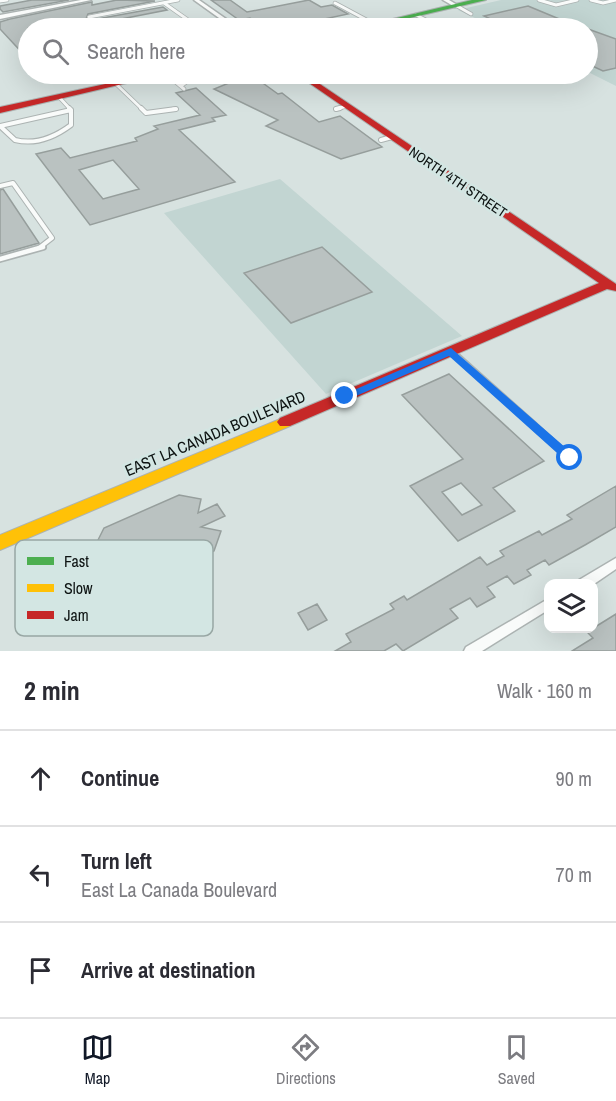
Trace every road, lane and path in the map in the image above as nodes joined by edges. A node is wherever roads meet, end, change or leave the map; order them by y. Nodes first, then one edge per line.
1 (7, 0) edge
2 (89, 0) edge
3 (178, 0) edge
4 (196, 0) edge
5 (482, 0) edge
6 (539, 0) edge
7 (577, 0) edge
8 (591, 0) edge
9 (616, 0) edge
10 (0, 1) edge
11 (164, 3) junction
12 (335, 3) dead end
13 (451, 3) edge
14 (471, 14) dead end
15 (416, 15) junction
16 (0, 17) edge
17 (89, 18) edge
18 (185, 18) edge
19 (222, 18) edge
20 (363, 18) edge
21 (404, 18) edge
22 (422, 18) edge
23 (116, 84) joint
24 (179, 84) edge
25 (185, 84) edge
26 (313, 84) edge
27 (182, 87) joint
28 (59, 97) junction
29 (176, 109) dead end
30 (0, 110) edge
31 (71, 110) junction
32 (0, 127) edge
33 (0, 186) edge
34 (0, 260) edge
35 (612, 287) edge
36 (451, 351) junction
37 (570, 458) dead end
38 (0, 543) edge
39 (616, 563) edge
40 (591, 579) edge
41 (544, 607) edge
42 (471, 651) edge

1 - 10 lane
2 - 16 street
3 - 11 lane
4 - 19 street
5 - 13 street
6 - 7 lane
8 - 9 lane
11 - 17 lane
11 - 18 lane
12 - 20 lane
13 - 14 lane
13 - 15 street
15 - 21 street
15 - 22 lane
23 - 28 street
23 - 29 lane
24 - 27 lane
25 - 27 lane
26 - 35 street, NORTH 4TH STREET
28 - 30 street
28 - 31 lane
31 - 32 lane
31 - 32 lane
33 - 34 lane
35 - 36 street, EAST LA CANADA BOULEVARD
36 - 37 lane
36 - 38 street, EAST LA CANADA BOULEVARD
39 - 40 street
41 - 42 street

